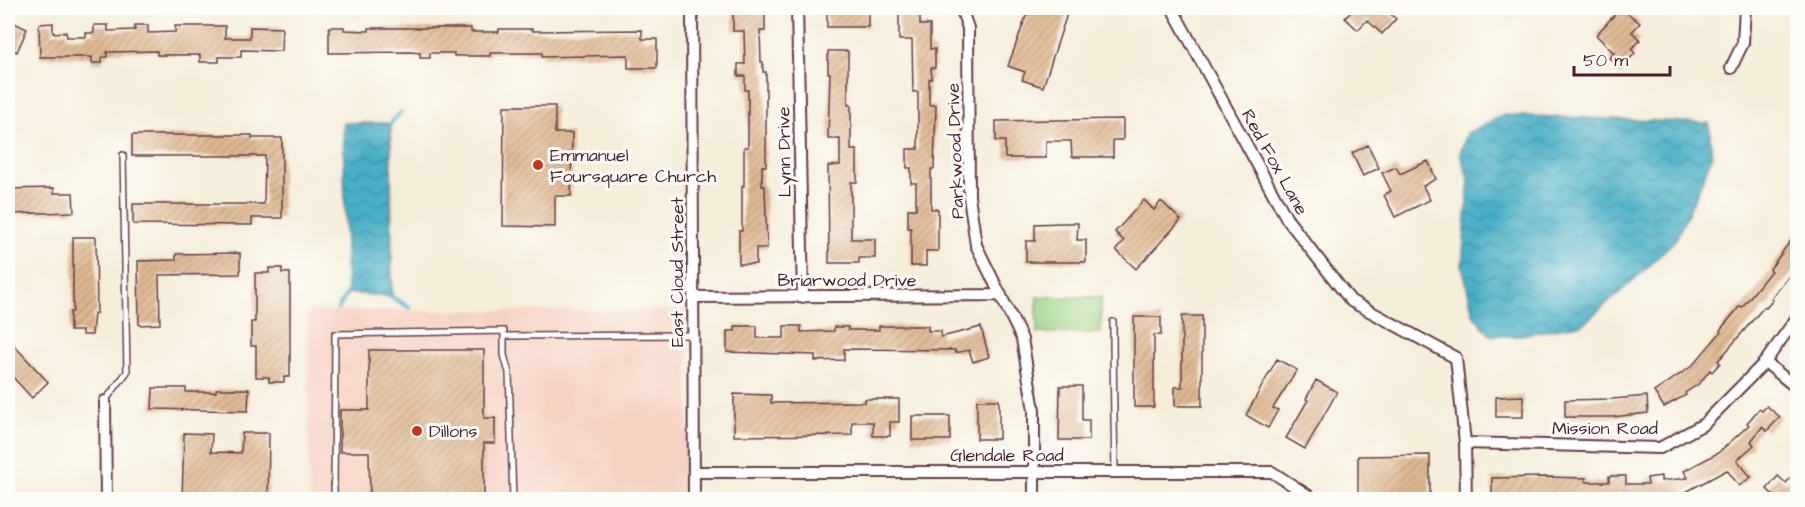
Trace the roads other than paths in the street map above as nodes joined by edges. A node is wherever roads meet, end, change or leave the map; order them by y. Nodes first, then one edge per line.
1 (692, 8) edge
2 (797, 8) edge
3 (961, 8) edge
4 (1172, 8) edge
5 (1745, 8) edge
6 (1731, 68) dead end
7 (123, 155) dead end
8 (1001, 295) junction
9 (694, 297) junction
10 (803, 297) junction
11 (1797, 316) edge
12 (1113, 322) dead end
13 (694, 335) junction
14 (504, 336) junction
15 (1766, 362) junction
16 (1797, 389) edge
17 (105, 401) joint
18 (1465, 443) junction
19 (694, 472) junction
20 (1034, 472) junction
21 (1115, 472) junction
22 (106, 500) edge
23 (334, 500) edge
24 (513, 500) edge
25 (694, 500) edge
26 (1034, 500) edge
27 (1311, 500) edge
28 (1466, 500) edge

1 - 9 street, East Cloud Street
2 - 10 street, Lynn Drive
3 - 8 street, Parkwood Drive
4 - 18 street, Red Fox Lane
5 - 6 street
7 - 17 lane
8 - 10 street, Briarwood Drive
8 - 20 street, Parkwood Drive
9 - 10 street, Briarwood Drive
9 - 13 street, East Cloud Street
11 - 15 street, Mission Road
12 - 21 lane
13 - 14 lane
13 - 19 street, East Cloud Street
14 - 23 lane
14 - 24 lane
15 - 16 street
15 - 18 street, Mission Road
17 - 22 street
18 - 28 street
19 - 20 street, Glendale Road
19 - 25 street, East Cloud Street
20 - 21 street, Glendale Road
20 - 26 street, Parkwood Drive
21 - 27 street, Glendale Road

